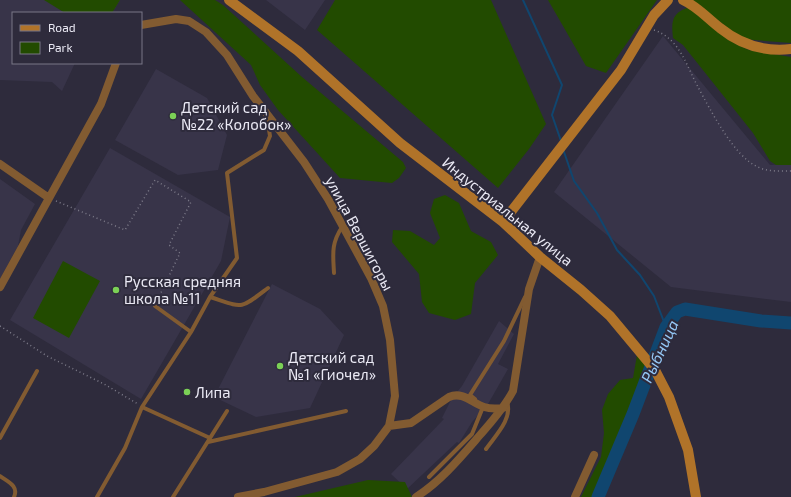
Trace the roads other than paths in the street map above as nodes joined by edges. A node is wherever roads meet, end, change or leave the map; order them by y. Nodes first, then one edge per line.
1 (229, 0) edge
2 (668, 0) edge
3 (683, 0) edge
4 (142, 25) edge
5 (791, 49) edge
6 (116, 64) edge
7 (266, 113) junction
8 (0, 164) edge
9 (49, 198) junction
10 (503, 222) junction
11 (342, 227) junction
12 (540, 256) junction
13 (334, 273) dead end
14 (0, 287) edge
15 (268, 288) dead end
16 (529, 290) junction
17 (210, 297) junction
18 (155, 306) road end
19 (191, 332) junction
20 (36, 370) dead end
21 (505, 405) junction
22 (142, 407) junction
23 (483, 407) junction
24 (346, 411) dead end
25 (227, 412) dead end
26 (389, 426) junction
27 (0, 438) edge
28 (209, 440) junction
29 (486, 449) dead end
30 (594, 455) dead end
31 (0, 476) edge
32 (429, 477) dead end
33 (14, 497) edge
34 (97, 497) edge
35 (173, 497) edge
36 (238, 497) edge
37 (416, 497) edge
38 (575, 497) edge
39 (696, 497) edge

1 - 10 main road, Индустриальная улица
2 - 10 main road
3 - 5 main road
4 - 7 street, улица Вершигоры
6 - 9 street
7 - 11 street, улица Вершигоры
7 - 17 lane
8 - 9 street
9 - 14 street
10 - 12 main road, Индустриальная улица
11 - 13 lane
11 - 26 street, улица Вершигоры
12 - 16 street
12 - 39 main road, Индустриальная улица
15 - 17 lane
16 - 21 street
16 - 23 lane
17 - 19 lane
18 - 19 lane
19 - 22 lane
20 - 27 lane
21 - 23 street
21 - 29 lane
21 - 37 street
22 - 28 lane
22 - 34 lane
23 - 26 street
23 - 32 lane
24 - 28 lane
25 - 28 lane
26 - 36 street, улица Вершигоры
28 - 35 lane
30 - 38 street
31 - 33 lane

